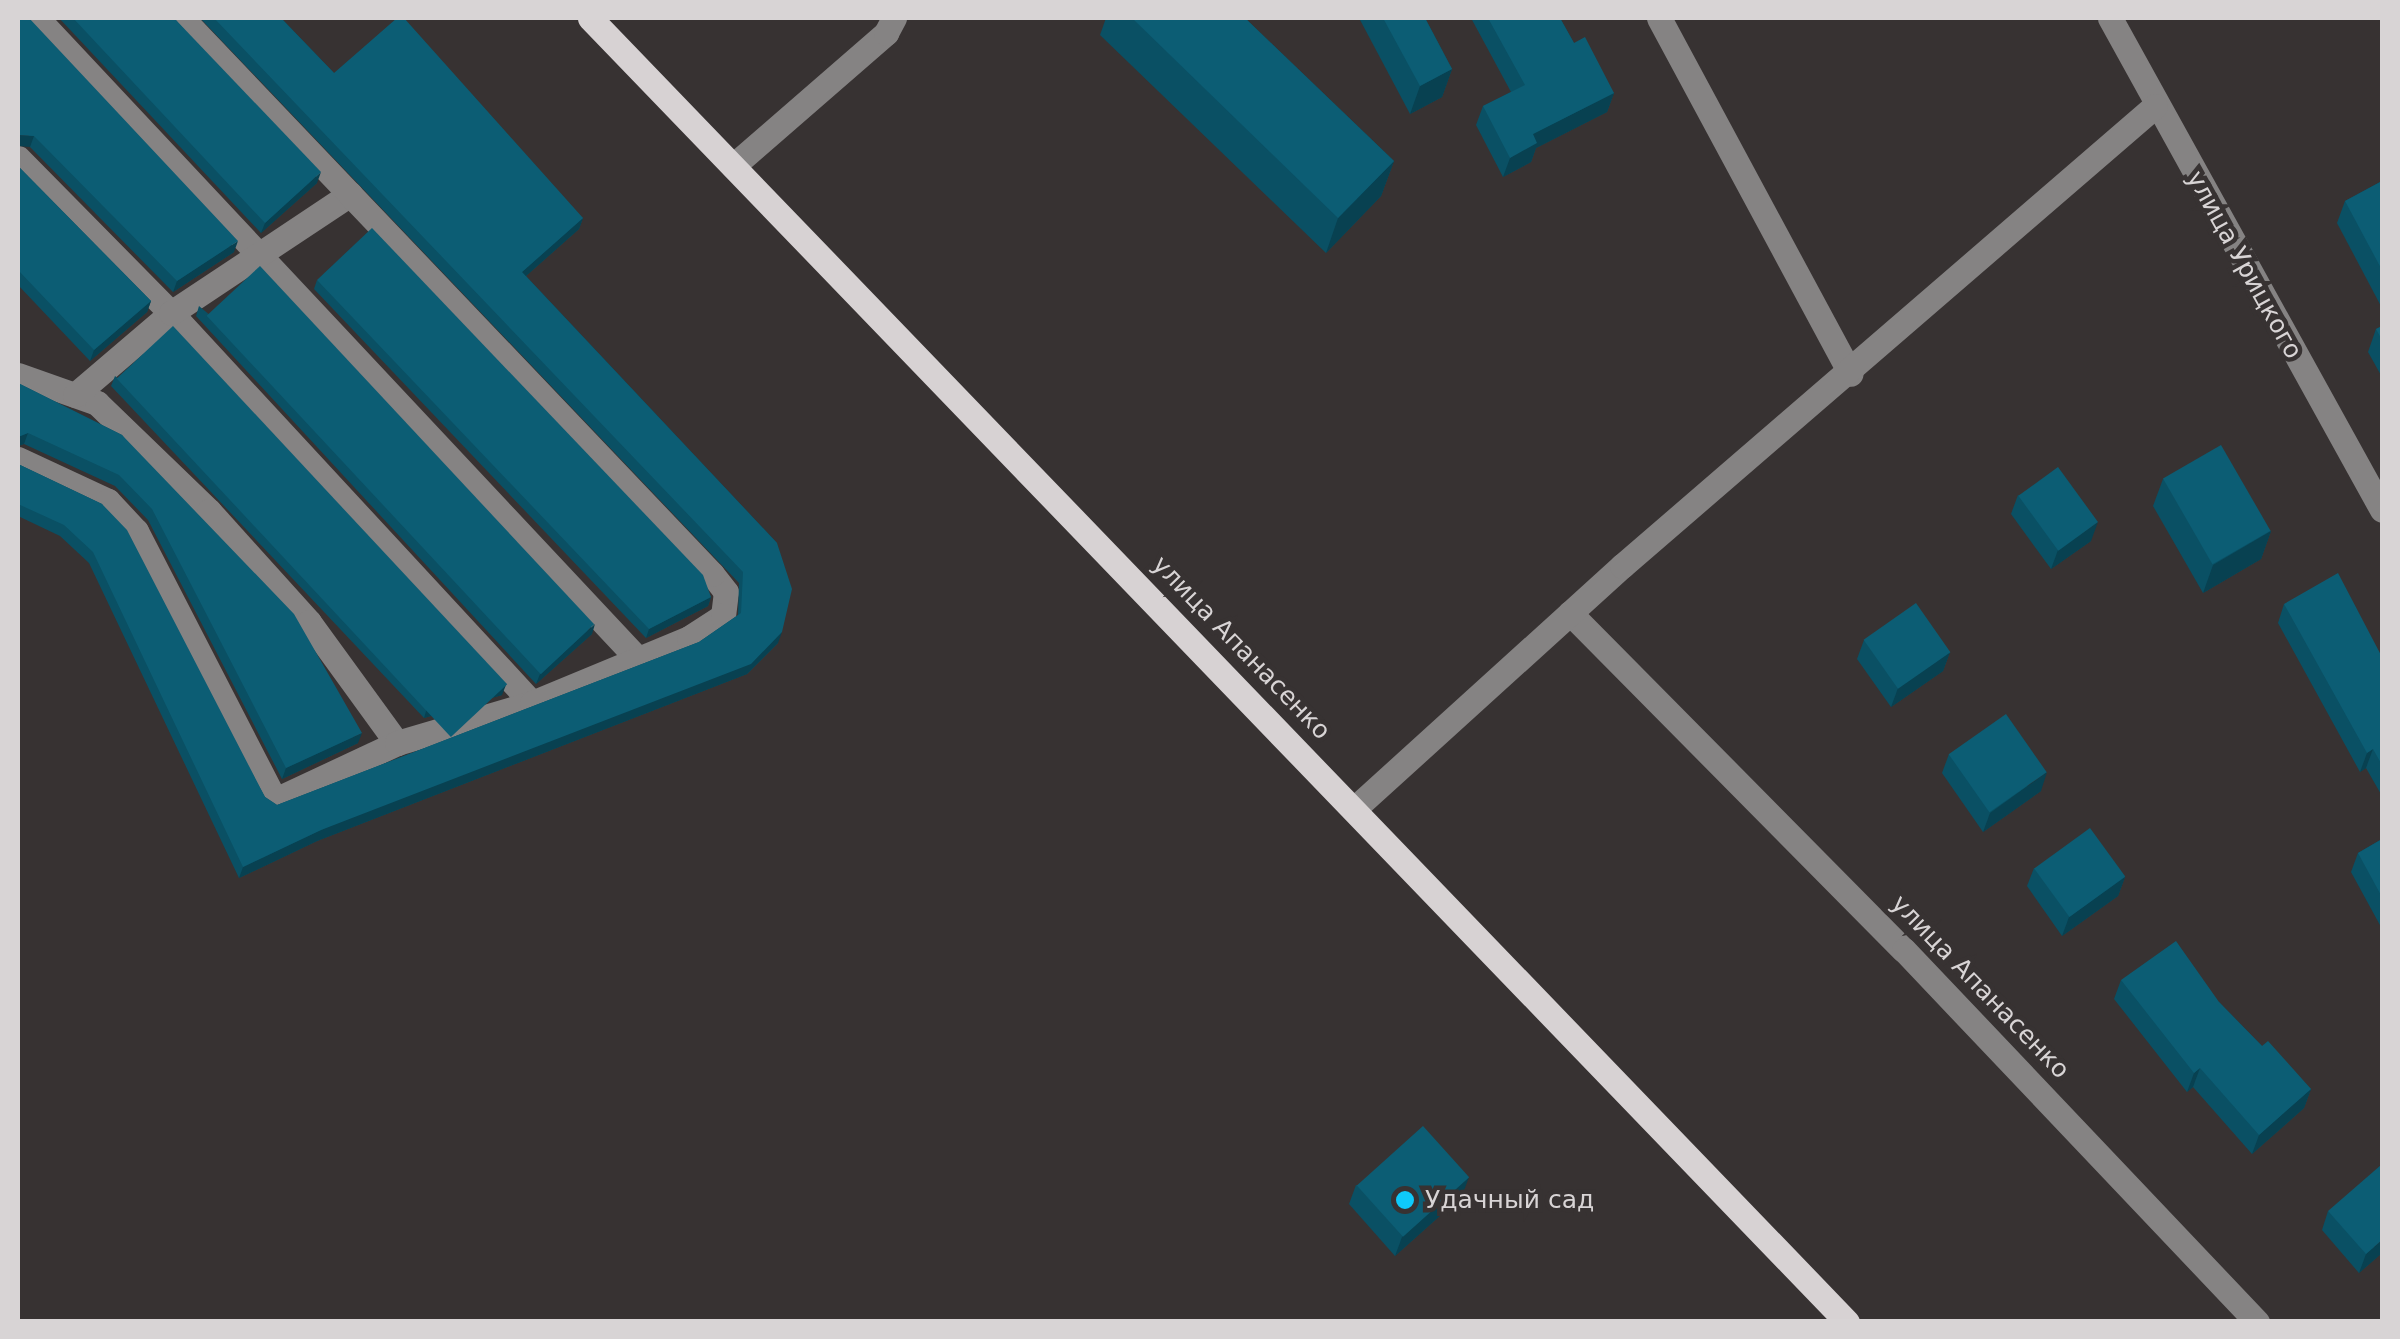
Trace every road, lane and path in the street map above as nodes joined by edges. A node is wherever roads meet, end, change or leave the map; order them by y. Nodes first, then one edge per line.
1 (37, 18) edge
2 (182, 18) edge
3 (590, 18) edge
4 (894, 18) edge
5 (1659, 18) edge
6 (2110, 18) edge
7 (2155, 106) junction
8 (18, 158) edge
9 (734, 166) junction
10 (350, 194) junction
11 (264, 253) junction
12 (171, 313) junction
13 (1851, 374) junction
14 (18, 375) edge
15 (75, 395) junction
16 (18, 459) edge
17 (2382, 510) edge
18 (1570, 613) junction
19 (636, 656) junction
20 (532, 703) junction
21 (397, 743) junction
22 (1354, 809) junction
23 (1848, 1322) edge
24 (2257, 1322) edge

1 - 11 street
2 - 10 street
3 - 9 main road, улица Апанасенко
4 - 9 street
5 - 13 street
6 - 7 street, улица Урицкого
7 - 13 street
7 - 17 street, улица Урицкого
8 - 12 street
9 - 22 main road, улица Апанасенко
10 - 11 street
10 - 19 street
11 - 12 street
11 - 19 street
12 - 15 street
12 - 20 street
13 - 18 street
14 - 15 street
15 - 21 street
16 - 21 street
18 - 22 street
18 - 24 street, улица Апанасенко
19 - 20 street
20 - 21 street
22 - 23 main road, улица Апанасенко

